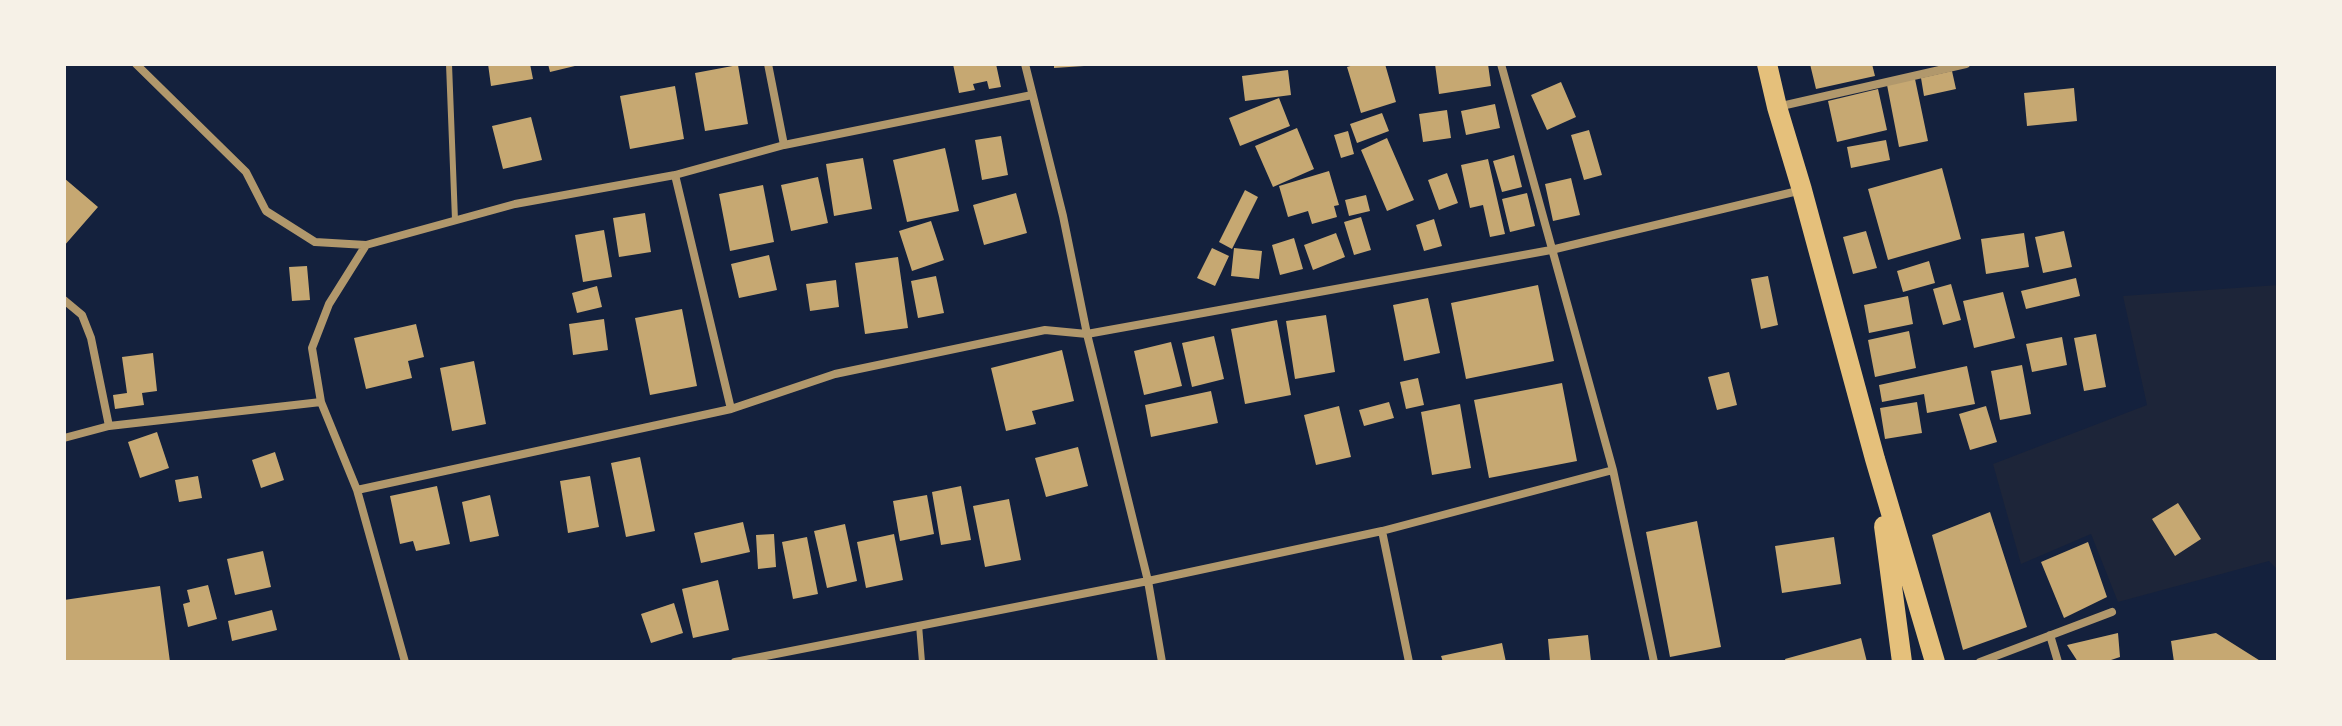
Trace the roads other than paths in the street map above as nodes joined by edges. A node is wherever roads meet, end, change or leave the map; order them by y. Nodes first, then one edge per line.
1 (136, 64) edge
2 (449, 64) edge
3 (768, 64) edge
4 (1025, 64) edge
5 (1501, 64) edge
6 (1767, 64) edge
7 (1966, 64) edge
8 (1032, 95) junction
9 (1777, 107) junction
10 (784, 145) junction
11 (675, 175) junction
12 (1802, 190) junction
13 (455, 220) junction
14 (366, 245) junction
15 (1551, 250) junction
16 (64, 300) edge
17 (1087, 334) junction
18 (321, 402) junction
19 (731, 409) junction
20 (109, 426) junction
21 (64, 438) edge
22 (1875, 459) junction
23 (1613, 470) junction
24 (357, 490) junction
25 (1382, 531) junction
26 (1148, 581) junction
27 (2112, 612) dead end
28 (919, 625) junction
29 (2050, 635) junction
30 (405, 662) edge
31 (735, 662) edge
32 (922, 662) edge
33 (1162, 662) edge
34 (1409, 662) edge
35 (1654, 662) edge
36 (1902, 662) edge
37 (1935, 662) edge
38 (1980, 662) edge
39 (2058, 662) edge

1 - 14 street
2 - 13 lane
3 - 10 street
4 - 8 street
5 - 15 street
6 - 9 main road
7 - 9 street
8 - 10 street
8 - 17 street
9 - 12 main road
10 - 11 street
11 - 13 street
11 - 19 street
12 - 15 street
12 - 22 main road
13 - 14 street
14 - 18 street
15 - 17 street
15 - 23 street
16 - 20 street
17 - 19 street
17 - 26 street
18 - 20 street
18 - 24 street
19 - 24 street
20 - 21 street
22 - 36 main road
22 - 37 main road
23 - 25 street
23 - 35 street
24 - 30 street
25 - 26 street
25 - 34 street
26 - 28 street
26 - 33 street
27 - 29 street
28 - 31 street
28 - 32 lane
29 - 38 street
29 - 39 street

